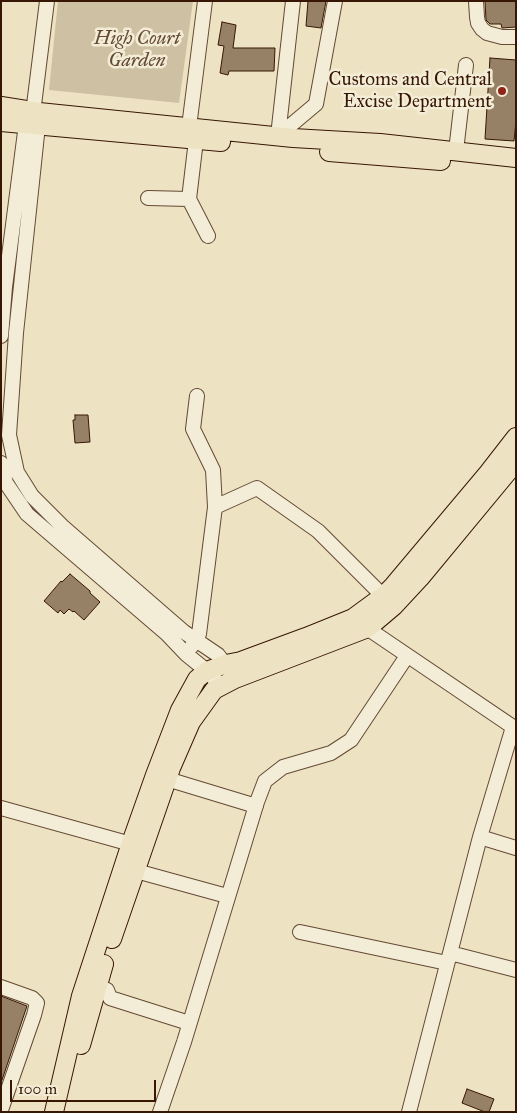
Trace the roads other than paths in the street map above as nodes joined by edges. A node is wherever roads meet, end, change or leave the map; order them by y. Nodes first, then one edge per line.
1 (47, 1) edge
2 (205, 1) edge
3 (293, 1) edge
4 (335, 1) edge
5 (476, 1) edge
6 (516, 37) edge
7 (466, 65) dead end
8 (1, 106) edge
9 (33, 115) junction
10 (1, 122) edge
11 (193, 134) junction
12 (278, 136) junction
13 (456, 151) junction
14 (516, 158) edge
15 (516, 168) edge
16 (148, 198) dead end
17 (189, 200) junction
18 (208, 236) dead end
19 (3, 287) edge
20 (20, 289) junction
21 (1, 336) edge
22 (197, 396) dead end
23 (516, 437) edge
24 (516, 462) edge
25 (1, 463) edge
26 (216, 507) junction
27 (388, 601) junction
28 (353, 618) junction
29 (368, 628) junction
30 (196, 640) junction
31 (186, 654) junction
32 (407, 656) junction
33 (207, 671) junction
34 (227, 676) junction
35 (514, 728) edge
36 (167, 779) junction
37 (256, 806) junction
38 (1, 808) edge
39 (480, 837) junction
40 (137, 846) junction
41 (516, 848) edge
42 (136, 871) junction
43 (228, 896) junction
44 (300, 932) dead end
45 (449, 958) junction
46 (516, 970) edge
47 (97, 986) junction
48 (1, 987) edge
49 (189, 1023) junction
50 (1, 1110) edge
51 (54, 1112) edge
52 (64, 1112) edge
53 (160, 1112) edge
54 (409, 1112) edge

1 - 9 street
2 - 11 street
3 - 12 street
4 - 12 street
5 - 6 street
7 - 13 street
8 - 9 main road
9 - 10 main road
9 - 11 main road
9 - 19 street
9 - 20 street
11 - 12 main road
11 - 15 main road
11 - 17 street
12 - 13 main road
13 - 14 main road
16 - 17 street
17 - 18 street
19 - 20 street
19 - 21 street
20 - 30 street
22 - 26 street
23 - 27 main road
24 - 27 main road
25 - 31 street
26 - 27 street
26 - 30 street
27 - 28 main road
27 - 29 main road
28 - 29 street
28 - 34 main road
29 - 32 street
29 - 34 main road
30 - 31 street
30 - 34 street
31 - 33 street
32 - 35 street
32 - 37 street
33 - 34 main road
33 - 40 main road
34 - 36 main road
35 - 39 street
36 - 37 street
36 - 40 main road
37 - 43 street
38 - 40 street
39 - 41 street
39 - 45 street
40 - 42 main road
40 - 51 main road
42 - 43 street
42 - 47 main road
43 - 49 street
44 - 45 street
45 - 46 street
45 - 54 street
47 - 49 street
47 - 52 main road
48 - 50 street
49 - 53 street

